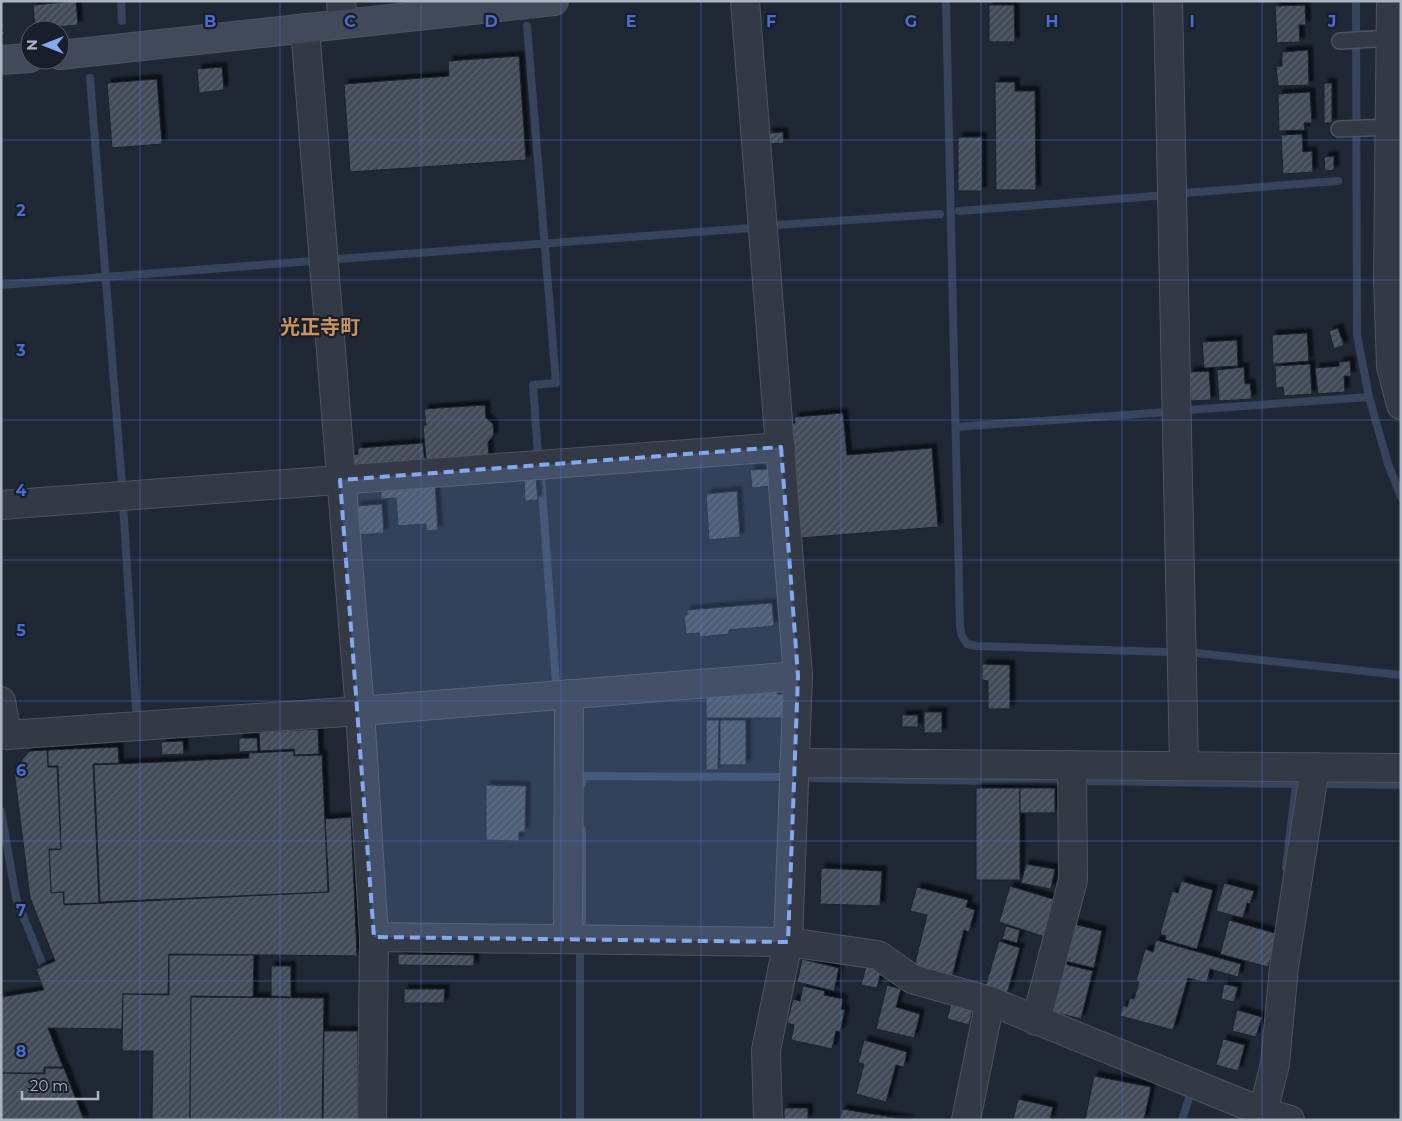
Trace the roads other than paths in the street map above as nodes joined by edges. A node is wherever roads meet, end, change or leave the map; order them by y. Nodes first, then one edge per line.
1 (554, 1) edge
2 (746, 1) edge
3 (1168, 1) edge
4 (1392, 1) edge
5 (342, 12) edge
6 (305, 28) junction
7 (1381, 39) junction
8 (1340, 41) dead end
9 (70, 54) edge
10 (20, 59) edge
11 (1, 60) edge
12 (1380, 128) junction
13 (1339, 130) dead end
14 (1396, 366) edge
15 (1401, 405) edge
16 (781, 447) junction
17 (340, 480) junction
18 (1, 505) edge
19 (798, 676) junction
20 (569, 694) junction
21 (1, 701) edge
22 (360, 711) junction
23 (794, 763) junction
24 (1072, 765) junction
25 (1184, 766) junction
26 (1314, 767) junction
27 (1401, 768) edge
28 (374, 937) junction
29 (568, 938) junction
30 (788, 942) junction
31 (990, 1001) junction
32 (1036, 1021) junction
33 (1262, 1116) edge
34 (372, 1120) edge
35 (768, 1120) edge
36 (966, 1120) edge
37 (1290, 1120) edge

1 - 5 main road
2 - 16 street
3 - 25 street
4 - 7 street
5 - 6 main road
6 - 9 main road
6 - 17 street
7 - 8 lane
7 - 12 street
10 - 11 main road
12 - 13 lane
12 - 14 street
14 - 15 street
16 - 17 street
16 - 19 street
17 - 18 street
17 - 22 street
19 - 20 street
19 - 23 street
20 - 22 street
20 - 29 street
21 - 22 street
22 - 28 street
23 - 24 street
23 - 30 street
24 - 25 street
24 - 32 street
25 - 26 street
26 - 27 street
26 - 33 street
28 - 29 street
28 - 34 street
29 - 30 street
30 - 31 street
30 - 35 street
31 - 32 street
31 - 36 street
32 - 33 street
33 - 37 street

